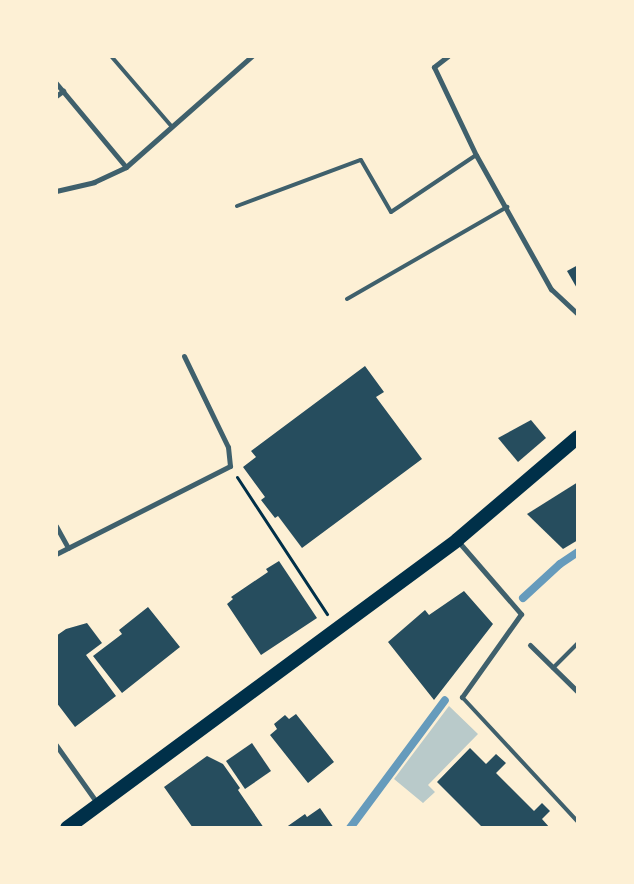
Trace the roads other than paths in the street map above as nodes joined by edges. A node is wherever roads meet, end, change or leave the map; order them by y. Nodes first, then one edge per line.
1 (111, 56) edge
2 (252, 56) edge
3 (448, 56) edge
4 (56, 82) edge
5 (63, 91) junction
6 (56, 96) edge
7 (172, 127) junction
8 (476, 155) junction
9 (126, 167) junction
10 (56, 191) edge
11 (237, 206) dead end
12 (507, 207) junction
13 (347, 299) dead end
14 (578, 314) edge
15 (184, 356) dead end
16 (578, 437) edge
17 (56, 526) edge
18 (457, 540) junction
19 (68, 548) junction
20 (56, 554) edge
21 (578, 643) edge
22 (530, 644) dead end
23 (553, 668) junction
24 (578, 692) edge
25 (462, 697) joint
26 (56, 745) edge
27 (99, 805) junction
28 (578, 822) edge
29 (67, 828) edge

1 - 7 lane
2 - 7 street
3 - 8 street
4 - 5 street
5 - 6 street
5 - 9 street
7 - 9 street
8 - 11 lane
8 - 12 street
9 - 10 street
12 - 13 lane
12 - 14 street
15 - 19 street
16 - 18 highway
17 - 19 street
18 - 25 street
18 - 27 highway
19 - 20 street
21 - 23 lane
22 - 23 street
23 - 24 street
25 - 28 lane
26 - 27 street
27 - 29 highway

